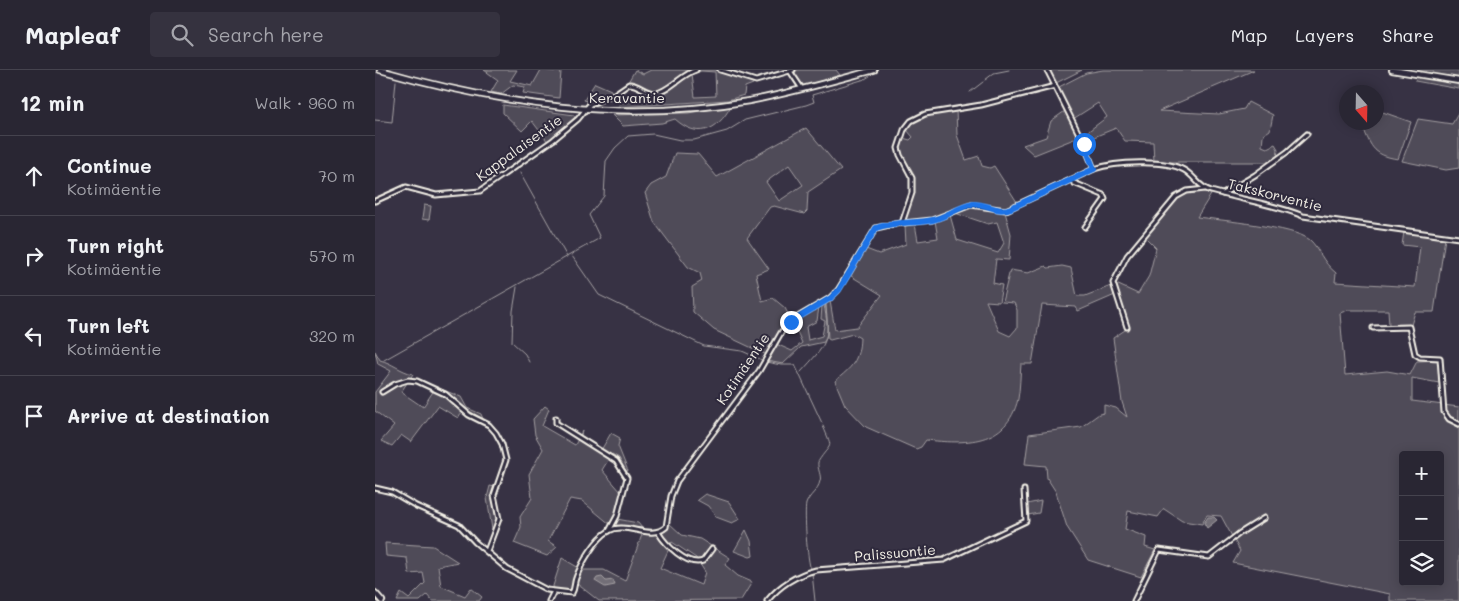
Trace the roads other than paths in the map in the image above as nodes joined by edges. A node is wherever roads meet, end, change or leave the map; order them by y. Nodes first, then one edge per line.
1 (381, 70) edge
2 (696, 70) edge
3 (720, 70) edge
4 (874, 70) edge
5 (1047, 70) edge
6 (1392, 70) edge
7 (792, 71) edge
8 (1459, 81) edge
9 (1055, 86) junction
10 (802, 90) junction
11 (585, 110) junction
12 (1307, 134) dead end
13 (1094, 169) junction
14 (1071, 180) junction
15 (1205, 189) junction
16 (1223, 194) junction
17 (375, 201) edge
18 (902, 223) junction
19 (1085, 227) dead end
20 (1459, 238) edge
21 (1127, 327) dead end
22 (1373, 328) dead end
23 (382, 392) dead end
24 (556, 418) dead end
25 (1459, 424) edge
26 (375, 488) edge
27 (1024, 490) dead end
28 (1265, 518) dead end
29 (608, 531) junction
30 (659, 532) junction
31 (712, 549) dead end
32 (487, 551) junction
33 (553, 592) junction
34 (375, 593) edge
35 (382, 601) edge
36 (549, 601) edge
37 (767, 601) edge
38 (1134, 601) edge

1 - 11 main road, Keravantie
2 - 11 street, Kappalaisentie
3 - 7 street
4 - 10 main road, Keravantie
5 - 9 street
6 - 8 main road
7 - 10 street
9 - 13 street
9 - 18 street
10 - 11 main road, Keravantie
11 - 17 street, Kappalaisentie
12 - 16 street
13 - 14 street, Kotimäentie
13 - 15 street, Takskorventie
14 - 18 street, Kotimäentie
14 - 19 street
15 - 16 street, Takskorventie
15 - 21 street
16 - 20 street, Takskorventie
18 - 30 street, Kotimäentie
22 - 25 street
23 - 32 street
24 - 29 street
26 - 32 street
27 - 37 street, Palissuontie
28 - 38 street
29 - 30 street
29 - 33 street
30 - 31 street
32 - 33 street
33 - 36 street
34 - 35 main road

